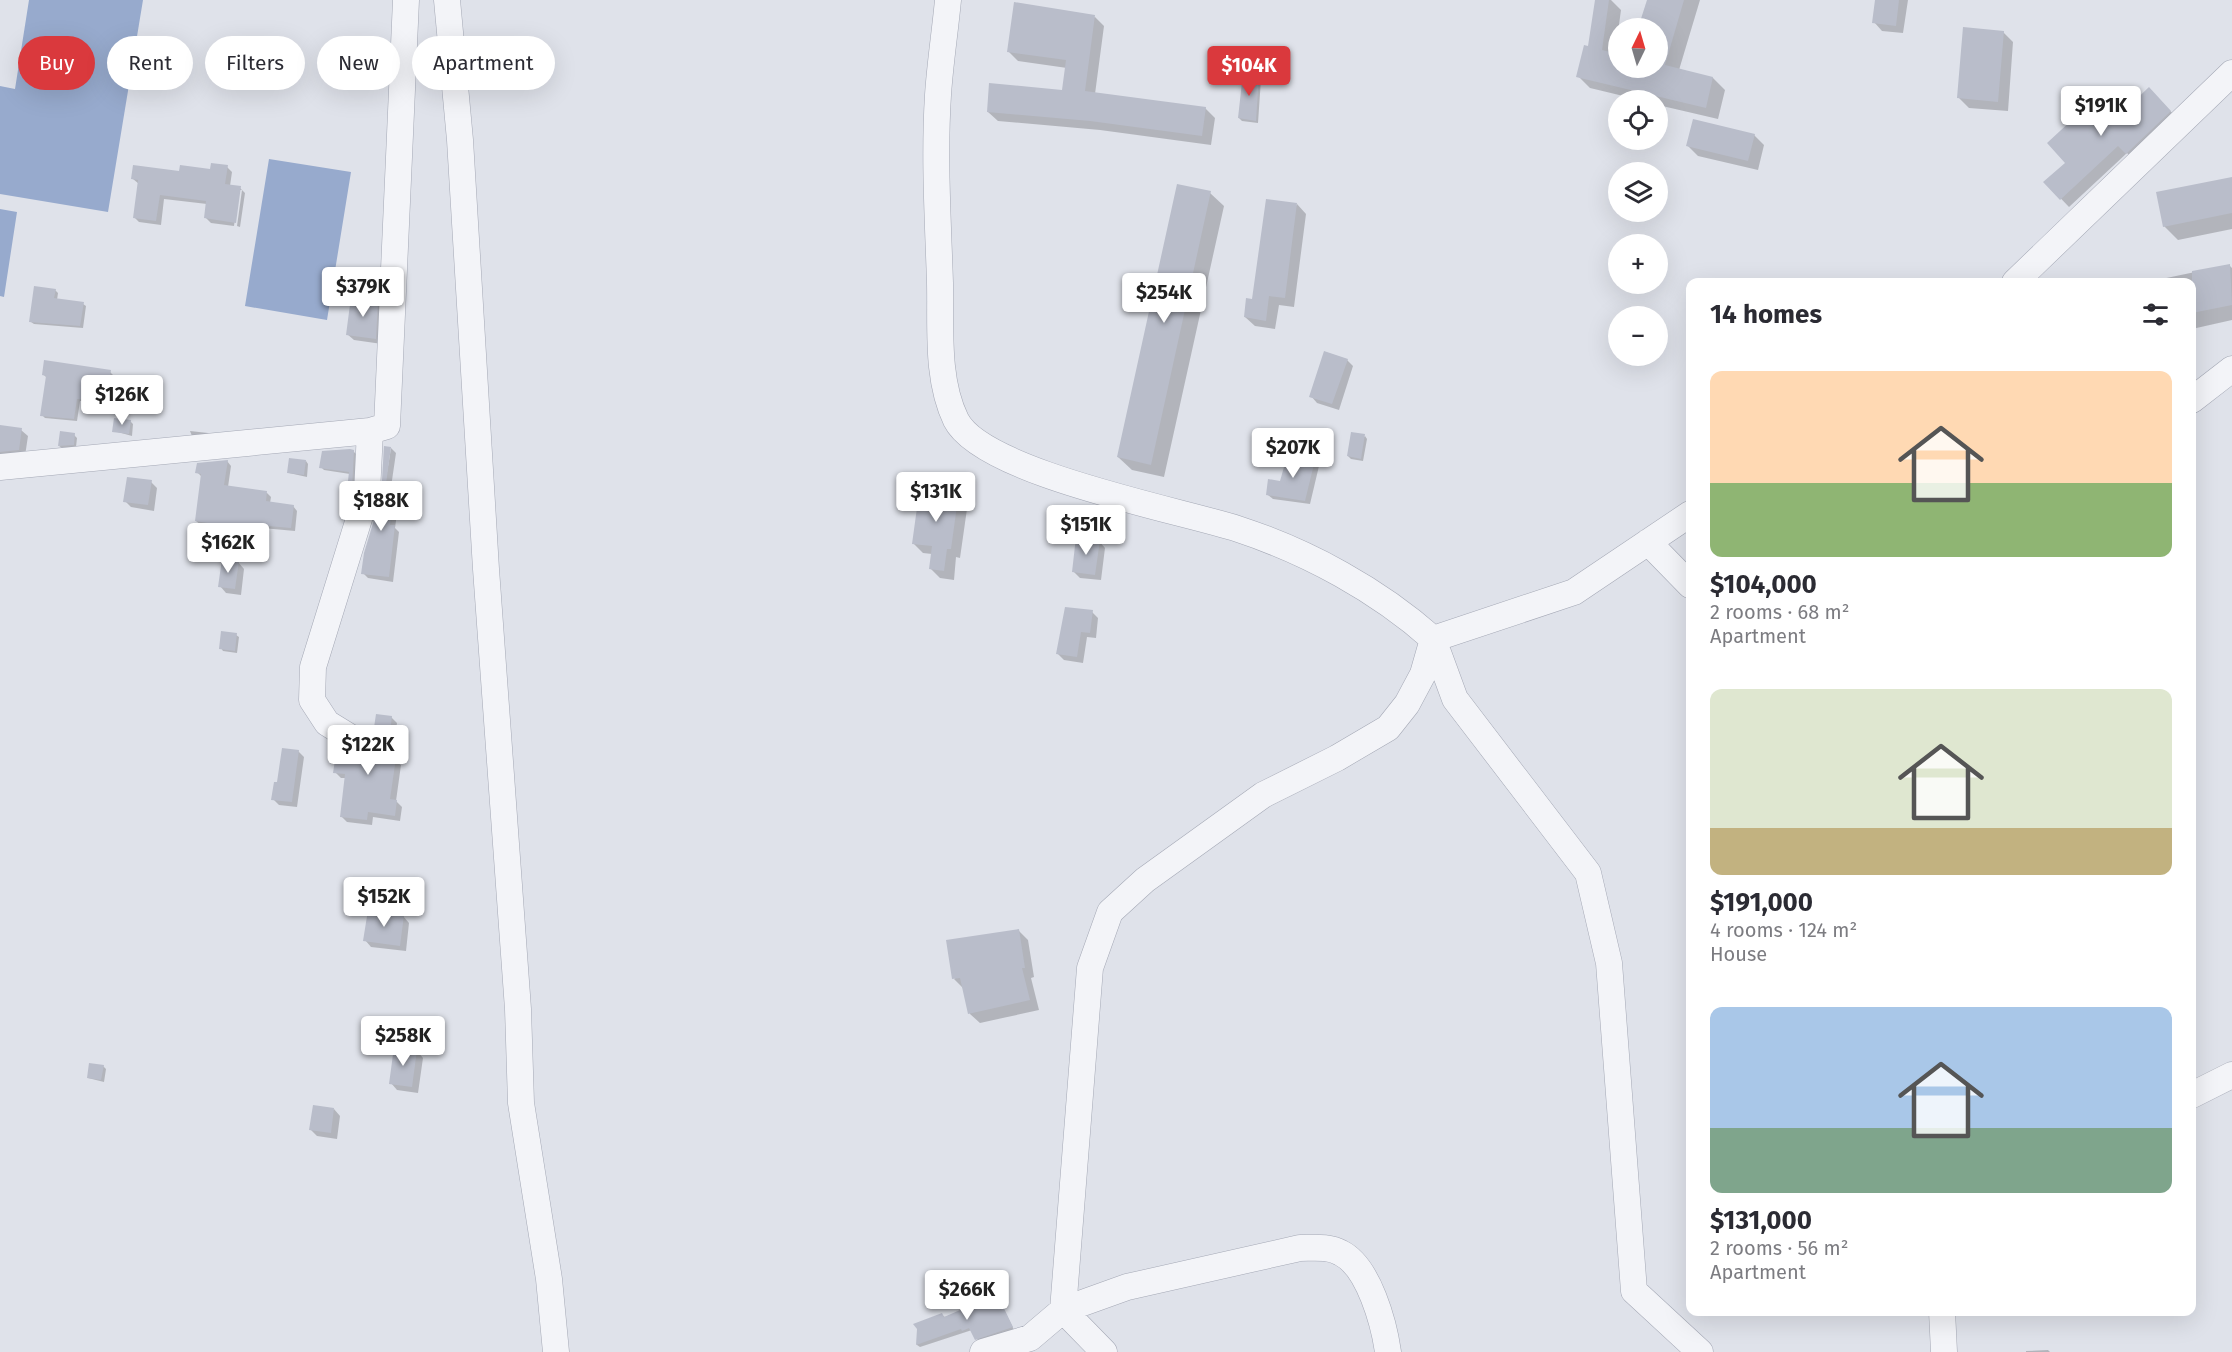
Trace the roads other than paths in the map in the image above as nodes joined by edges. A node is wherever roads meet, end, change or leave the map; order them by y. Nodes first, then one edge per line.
1 (406, 0) edge
2 (447, 0) edge
3 (948, 0) edge
4 (2232, 73) edge
5 (2019, 278) edge
6 (2232, 369) edge
7 (2196, 397) edge
8 (370, 430) junction
9 (0, 467) edge
10 (1686, 517) edge
11 (1648, 542) junction
12 (1686, 581) edge
13 (1433, 639) junction
14 (353, 739) dead end
15 (2232, 1075) edge
16 (2196, 1093) edge
17 (1064, 1310) junction
18 (1942, 1316) edge
19 (556, 1352) edge
20 (983, 1352) edge
21 (1104, 1352) edge
22 (1388, 1352) edge
23 (1700, 1352) edge
24 (1944, 1352) edge

1 - 8 street
2 - 19 street
3 - 13 street
4 - 5 street
6 - 7 street
8 - 9 street
8 - 14 street
10 - 11 street
11 - 12 street
11 - 13 street
13 - 17 street
13 - 23 street
15 - 16 street
17 - 20 street
17 - 21 street
17 - 22 street
18 - 24 street

